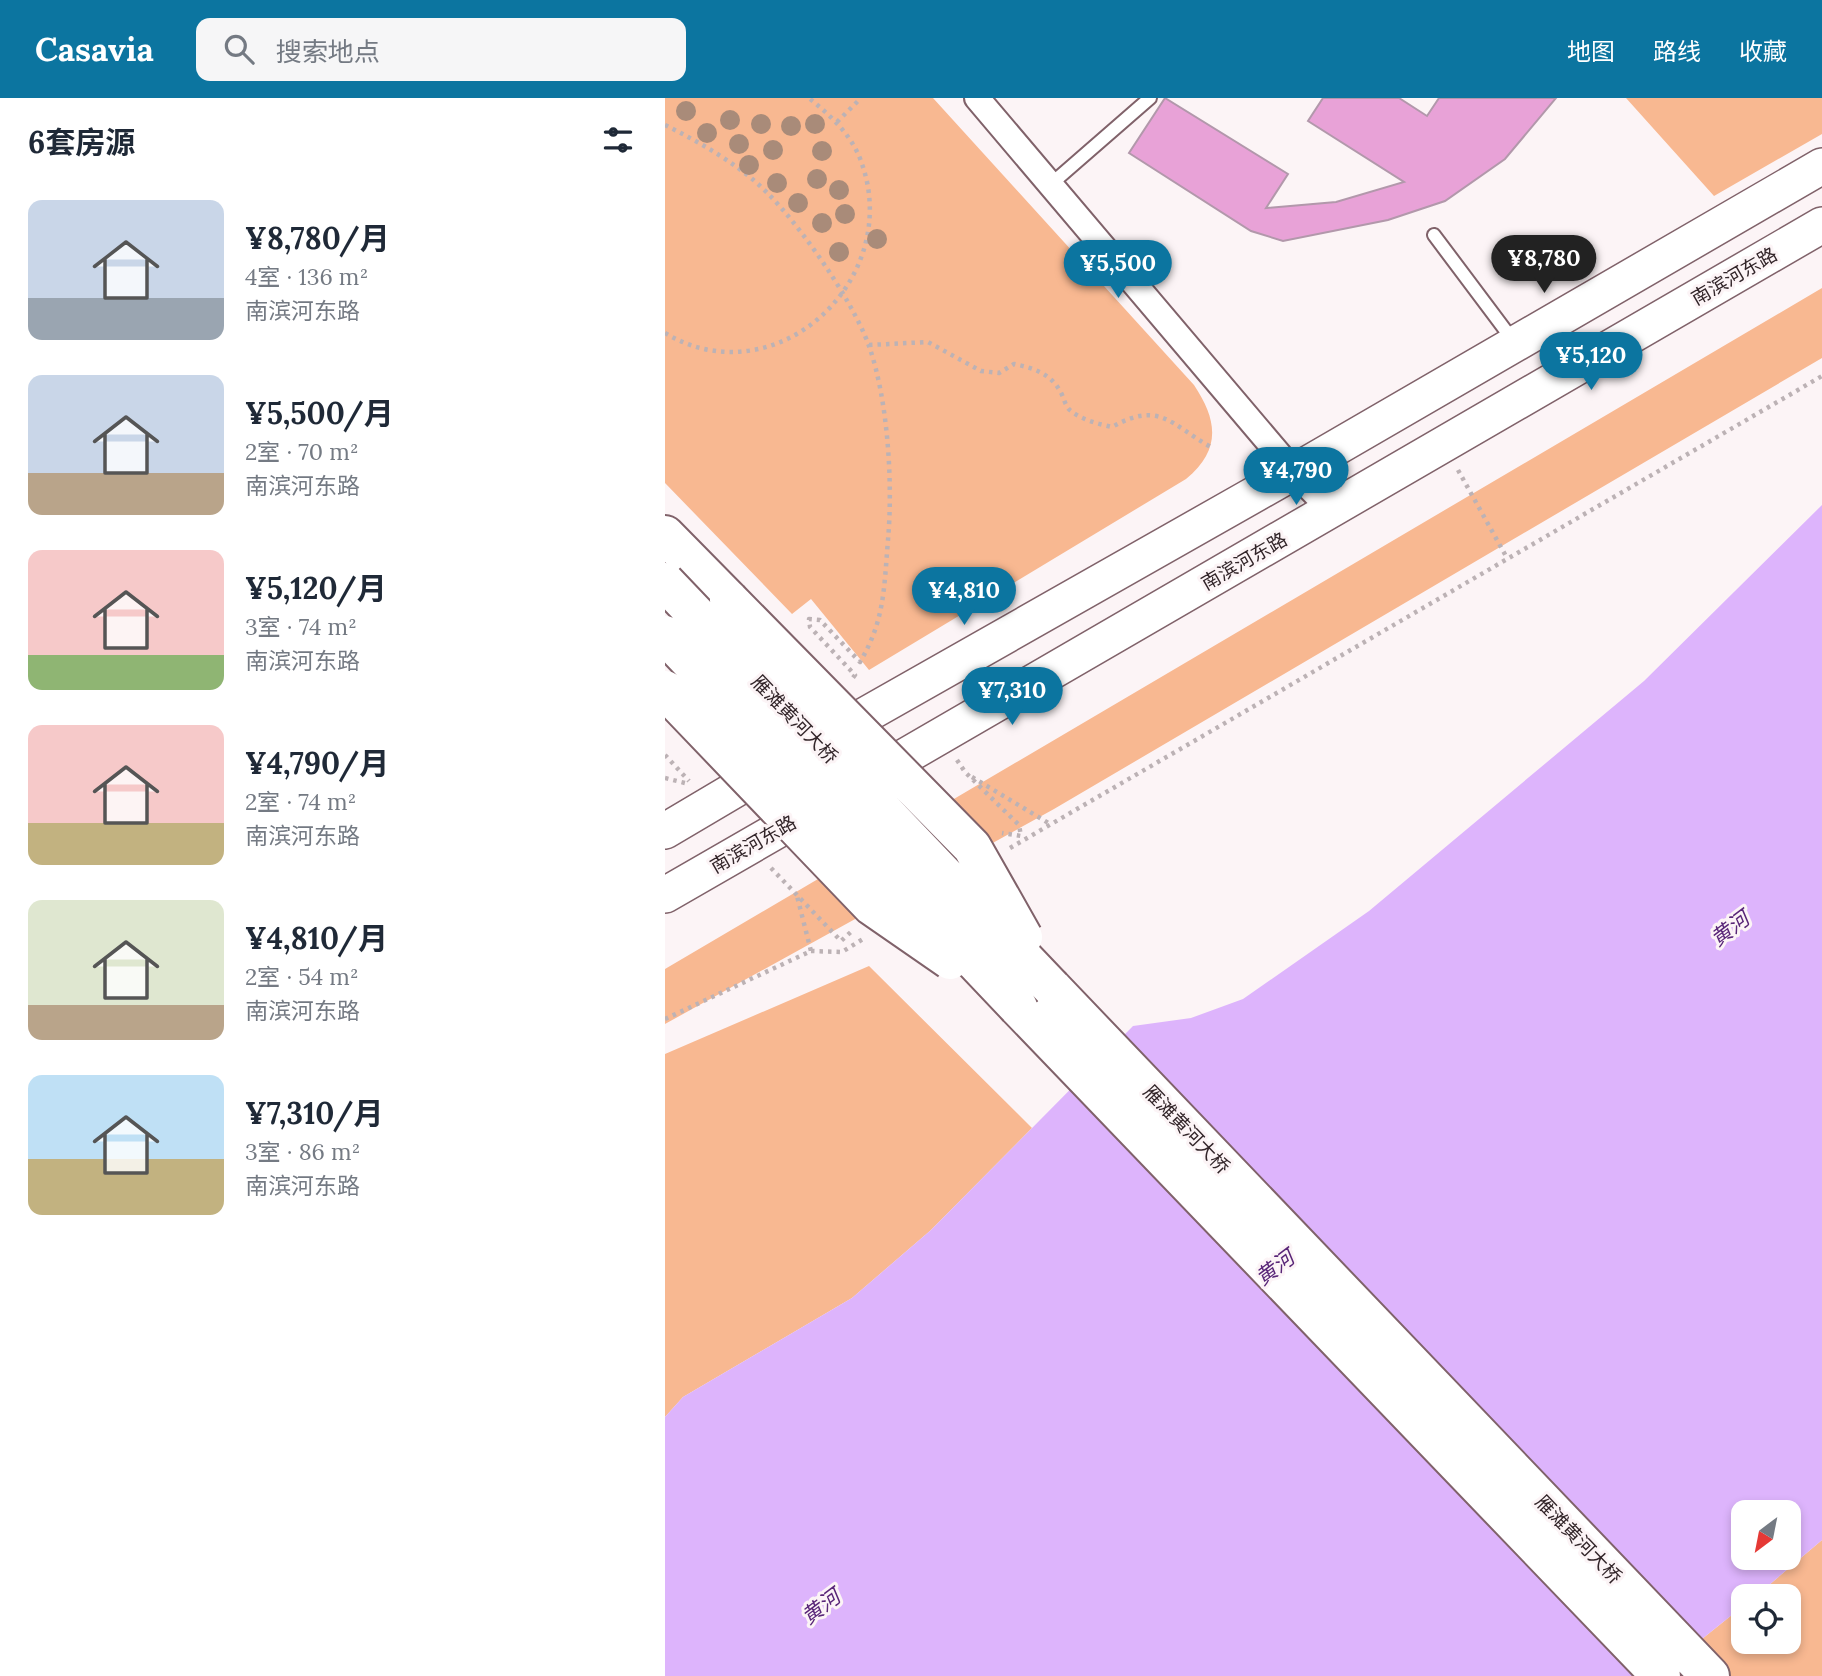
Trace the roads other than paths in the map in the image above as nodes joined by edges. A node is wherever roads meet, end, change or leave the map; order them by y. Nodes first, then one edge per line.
1 (977, 98) edge
2 (1150, 98) edge
3 (1822, 166) edge
4 (1050, 185) junction
5 (1822, 225) edge
6 (1434, 235) dead end
7 (1515, 344) junction
8 (1294, 472) junction
9 (1331, 510) junction
10 (665, 535) edge
11 (665, 582) edge
12 (665, 635) edge
13 (665, 691) edge
14 (665, 831) edge
15 (665, 895) edge
16 (1052, 988) junction
17 (1018, 1007) junction
18 (1661, 1676) edge
19 (1710, 1676) edge

1 - 4 street
2 - 4 lane
3 - 7 main road
4 - 8 street
5 - 9 main road, 南滨河东路
6 - 7 lane
7 - 8 main road
8 - 9 street
8 - 14 main road
9 - 15 main road, 南滨河东路
10 - 16 main road, bridge
11 - 16 main road, 雁滩黄河大桥, bridge
12 - 17 main road, 雁滩黄河大桥, bridge
13 - 17 main road, bridge
16 - 19 main road, 雁滩黄河大桥
17 - 18 main road, 雁滩黄河大桥

